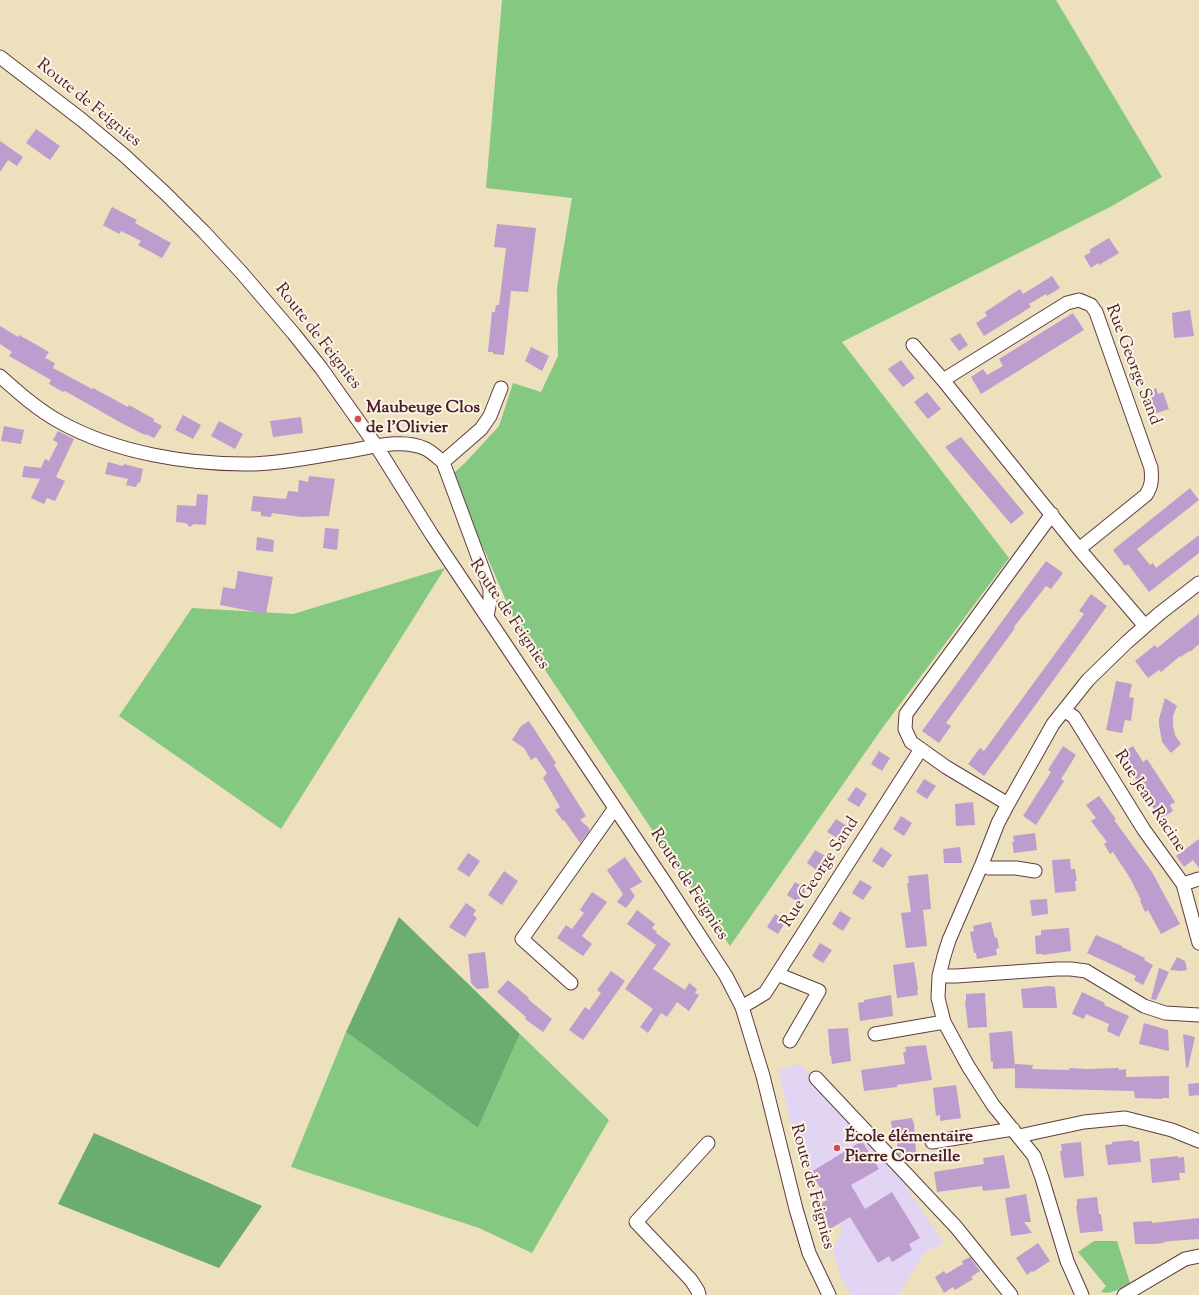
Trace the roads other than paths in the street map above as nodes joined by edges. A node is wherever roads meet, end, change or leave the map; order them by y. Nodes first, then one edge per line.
1 (0, 57) edge
2 (913, 346) dead end
3 (0, 376) edge
4 (944, 380) junction
5 (501, 388) dead end
6 (377, 447) junction
7 (443, 462) junction
8 (1052, 514) junction
9 (1080, 549) junction
10 (1199, 584) edge
11 (488, 616) junction
12 (1145, 626) junction
13 (1064, 710) junction
14 (921, 749) junction
15 (1008, 804) junction
16 (615, 808) junction
17 (982, 864) junction
18 (1035, 871) dead end
19 (1199, 879) edge
20 (1183, 884) junction
21 (1199, 943) edge
22 (777, 974) junction
23 (939, 976) junction
24 (572, 983) dead end
25 (742, 1007) junction
26 (1199, 1015) edge
27 (944, 1022) junction
28 (875, 1034) dead end
29 (790, 1041) dead end
30 (816, 1078) dead end
31 (1016, 1132) junction
32 (1199, 1141) edge
33 (932, 1142) dead end
34 (708, 1143) dead end
35 (1199, 1256) edge
36 (698, 1295) edge
37 (829, 1295) edge
38 (1011, 1295) edge
39 (1082, 1295) edge
40 (1124, 1295) edge

1 - 6 street, Route de Feignies
2 - 4 street
3 - 6 street
4 - 8 street
4 - 9 street, Rue George Sand
5 - 7 street
6 - 7 street
6 - 11 street, Route de Feignies
7 - 11 street
8 - 9 street
8 - 14 street
9 - 12 street
10 - 12 street
11 - 16 street, Route de Feignies
12 - 13 street
13 - 15 street
13 - 20 street, Rue Jean Racine
14 - 15 street
14 - 22 street, Rue George Sand
15 - 17 street
16 - 24 street
16 - 25 street, Route de Feignies
17 - 18 street
17 - 23 street
19 - 20 street
20 - 21 street, Rue Jean Racine
22 - 25 street, Rue George Sand
22 - 29 street
23 - 26 street
23 - 27 street
25 - 37 street, Route de Feignies
27 - 28 street
27 - 31 street
30 - 38 street
31 - 32 street
31 - 33 street
31 - 39 street
34 - 36 street
35 - 40 street

